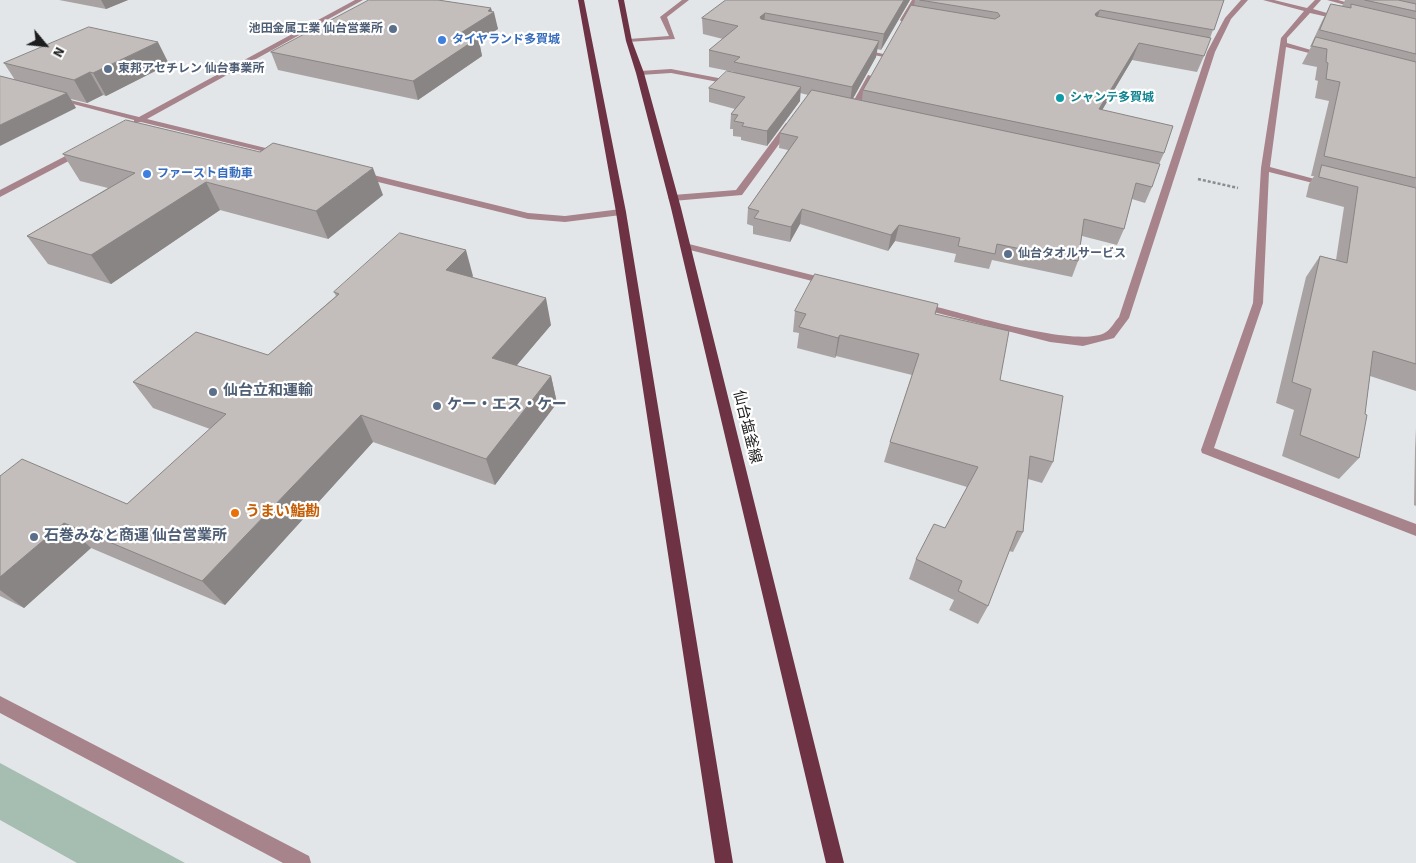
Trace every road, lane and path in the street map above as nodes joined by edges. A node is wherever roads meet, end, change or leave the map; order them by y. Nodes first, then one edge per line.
1 (360, 0) edge
2 (581, 0) edge
3 (621, 0) edge
4 (686, 0) edge
5 (915, 0) edge
6 (1245, 0) edge
7 (1266, 0) edge
8 (1318, 0) edge
9 (1330, 0) edge
10 (1368, 9) edge
11 (1309, 10) junction
12 (905, 17) junction
13 (915, 18) edge
14 (1348, 19) edge
15 (900, 25) edge
16 (629, 40) junction
17 (1283, 44) junction
18 (847, 48) edge
19 (1201, 50) edge
20 (1210, 52) junction
21 (1331, 56) edge
22 (880, 63) edge
23 (875, 70) edge
24 (640, 73) junction
25 (744, 85) edge
26 (47, 96) edge
27 (844, 107) edge
28 (852, 109) junction
29 (862, 111) edge
30 (796, 114) edge
31 (140, 120) junction
32 (131, 124) edge
33 (88, 148) edge
34 (286, 156) edge
35 (1265, 168) junction
36 (354, 173) edge
37 (1189, 177) dead end
38 (1340, 188) edge
39 (1247, 190) dead end
40 (0, 194) edge
41 (673, 198) junction
42 (621, 212) junction
43 (685, 246) junction
44 (837, 284) edge
45 (914, 304) edge
46 (1416, 530) edge
47 (0, 704) edge
48 (302, 863) edge
49 (724, 863) edge
50 (835, 863) edge

1 - 31 street
2 - 42 main road
3 - 16 main road, 仙台塩釜線
4 - 16 street
5 - 12 street
6 - 20 street
7 - 11 street
8 - 11 street
9 - 10 street
11 - 14 street
11 - 17 street
12 - 13 street
12 - 15 street
16 - 24 main road, 仙台塩釜線
17 - 21 street
17 - 35 street
18 - 22 street
19 - 20 street
20 - 45 street
23 - 28 street
24 - 25 street
24 - 41 main road, 仙台塩釜線
26 - 31 street
27 - 28 street
28 - 29 street
30 - 41 street
31 - 32 street
31 - 34 street
33 - 40 street
35 - 38 street
35 - 46 street
36 - 42 street
37 - 39 path
41 - 43 main road, 仙台塩釜線
42 - 49 main road
43 - 44 street
43 - 50 main road, 仙台塩釜線
47 - 48 street

